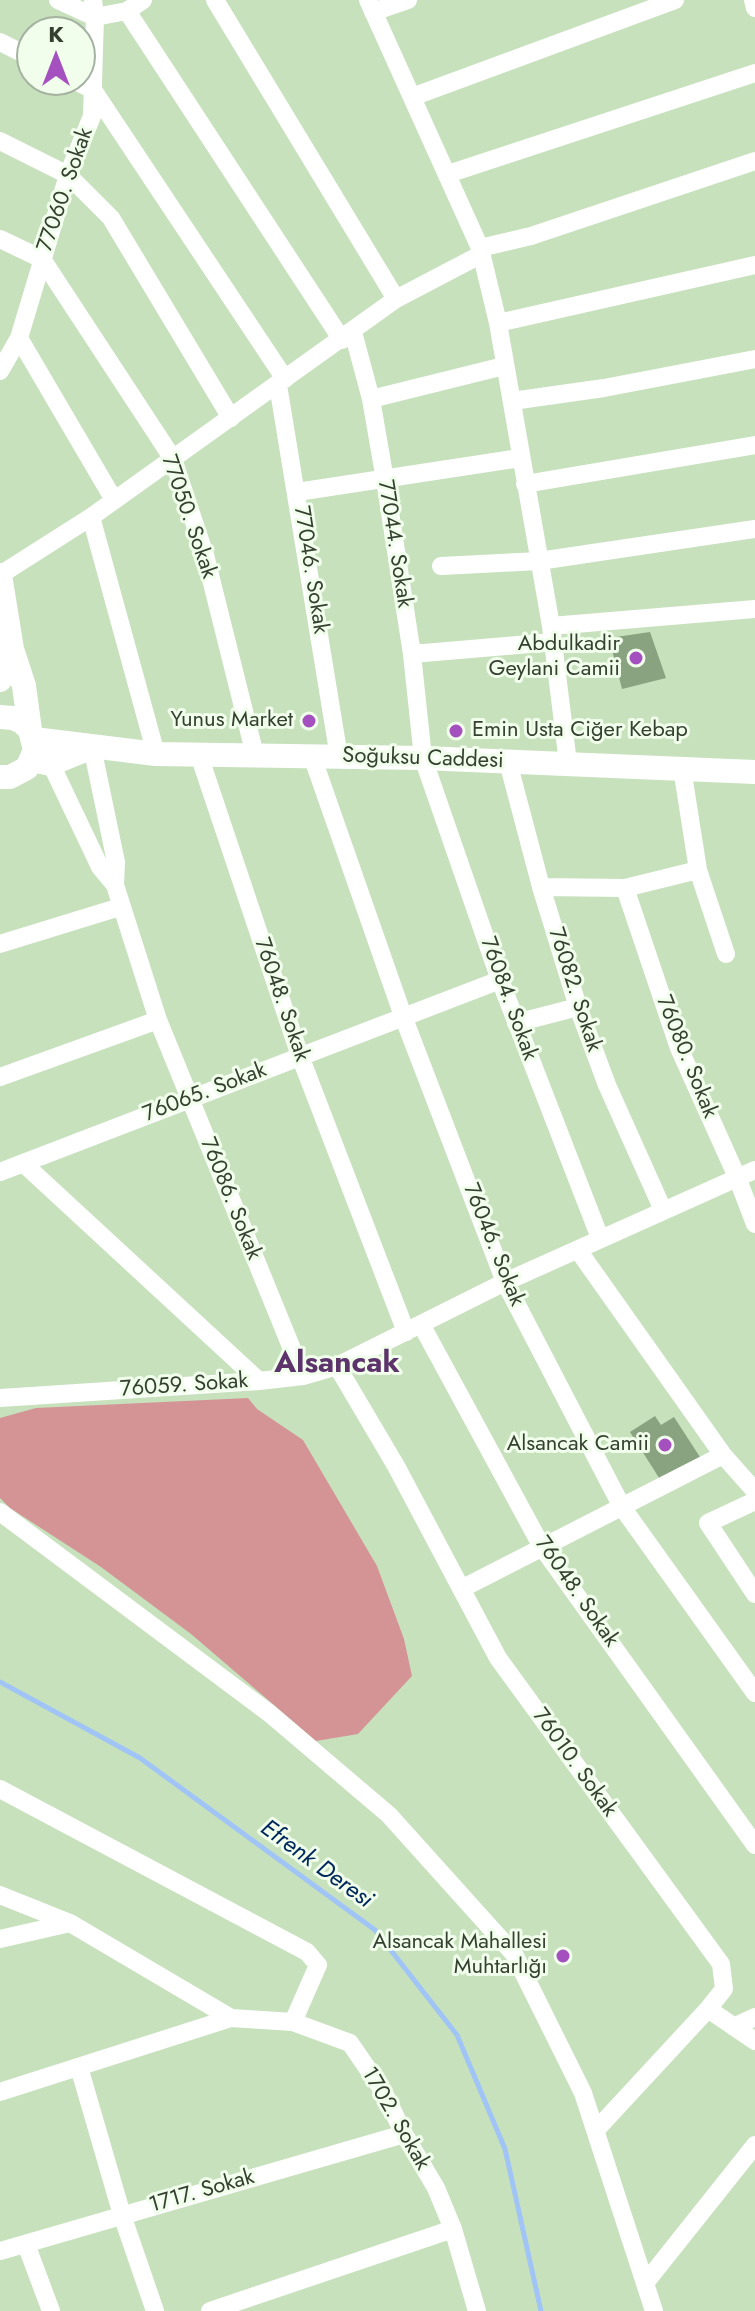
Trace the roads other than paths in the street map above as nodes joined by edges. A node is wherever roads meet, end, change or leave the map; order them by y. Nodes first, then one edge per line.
1 (58, 0) edge
2 (215, 0) edge
3 (408, 0) edge
4 (675, 0) edge
5 (753, 0) edge
6 (135, 6) edge
7 (371, 6) edge
8 (755, 8) edge
9 (94, 9) edge
10 (755, 73) edge
11 (96, 95) edge
12 (93, 96) edge
13 (412, 97) junction
14 (0, 141) edge
15 (755, 161) edge
16 (448, 174) junction
17 (68, 175) junction
18 (0, 239) edge
19 (480, 252) junction
20 (42, 259) junction
21 (755, 265) edge
22 (396, 299) junction
23 (498, 323) junction
24 (347, 336) junction
25 (19, 338) junction
26 (755, 359) edge
27 (1, 365) edge
28 (504, 366) junction
29 (282, 382) junction
30 (371, 399) junction
31 (512, 401) junction
32 (231, 418) junction
33 (755, 445) edge
34 (520, 458) junction
35 (173, 459) junction
36 (385, 480) junction
37 (525, 484) junction
38 (297, 492) junction
39 (114, 500) junction
40 (91, 517) junction
41 (755, 529) edge
42 (539, 561) junction
43 (441, 566) dead end
44 (0, 575) edge
45 (755, 609) edge
46 (552, 634) junction
47 (12, 649) junction
48 (412, 654) junction
49 (0, 680) edge
50 (0, 717) edge
51 (92, 747) junction
52 (37, 748) junction
53 (156, 754) junction
54 (199, 755) junction
55 (255, 755) junction
56 (312, 756) junction
57 (339, 757) junction
58 (423, 758) junction
59 (508, 762) junction
60 (568, 763) junction
61 (682, 768) junction
62 (755, 772) edge
63 (3, 779) edge
64 (698, 870) junction
65 (115, 885) junction
66 (541, 887) junction
67 (625, 888) junction
68 (120, 907) junction
69 (0, 944) edge
70 (726, 954) dead end
71 (500, 980) junction
72 (578, 1007) junction
73 (403, 1016) junction
74 (158, 1020) junction
75 (516, 1023) junction
76 (300, 1056) junction
77 (0, 1077) edge
78 (189, 1099) junction
79 (23, 1163) junction
80 (0, 1172) edge
81 (746, 1174) edge
82 (663, 1210) junction
83 (755, 1224) edge
84 (600, 1238) junction
85 (578, 1250) junction
86 (505, 1282) junction
87 (414, 1328) junction
88 (337, 1366) junction
89 (303, 1376) junction
90 (259, 1381) junction
91 (0, 1398) edge
92 (723, 1455) junction
93 (755, 1491) edge
94 (755, 1501) edge
95 (622, 1507) junction
96 (0, 1512) edge
97 (542, 1547) junction
98 (461, 1589) junction
99 (755, 1594) edge
100 (755, 1693) edge
101 (0, 1789) edge
102 (755, 1845) edge
103 (0, 1895) edge
104 (70, 1923) junction
105 (0, 1939) edge
106 (708, 2009) junction
107 (755, 2017) edge
108 (231, 2018) junction
109 (293, 2022) junction
110 (734, 2027) junction
111 (755, 2041) edge
112 (79, 2067) junction
113 (0, 2092) edge
114 (596, 2130) junction
115 (404, 2134) junction
116 (755, 2145) edge
117 (122, 2215) junction
118 (453, 2229) junction
119 (26, 2244) junction
120 (0, 2251) edge
121 (646, 2282) junction
122 (259, 2303) edge
123 (51, 2311) edge
124 (155, 2311) edge
125 (210, 2311) edge
126 (477, 2311) edge
127 (654, 2311) edge

1 - 9 street
2 - 22 street
3 - 7 street
4 - 13 street
5 - 8 street
6 - 9 street
6 - 24 street, 77044. Sokak
7 - 13 street
10 - 16 street
11 - 29 street
12 - 17 street, 77060. Sokak
13 - 16 street
14 - 17 street
15 - 19 street
16 - 19 street
17 - 20 street, 77060. Sokak
17 - 32 street
18 - 20 street
19 - 22 street
19 - 23 street
20 - 25 street, 77060. Sokak
20 - 35 street, 77050. Sokak
21 - 23 street
22 - 24 street
23 - 28 street
24 - 29 street
24 - 30 street, 77044. Sokak
25 - 27 street, 77060. Sokak
25 - 39 street
26 - 31 street
28 - 30 street
28 - 31 street
29 - 32 street
29 - 38 street, 77046. Sokak
30 - 36 street, 77044. Sokak
31 - 34 street
32 - 35 street
33 - 37 street
34 - 36 street
34 - 37 street
35 - 39 street
35 - 55 street, 77050. Sokak
36 - 38 street
36 - 48 street, 77044. Sokak
37 - 42 street
38 - 57 street, 77046. Sokak
39 - 40 street
40 - 44 street
40 - 53 street
41 - 42 street
42 - 43 street
42 - 46 street
44 - 47 street
45 - 46 street
46 - 48 street
46 - 60 street
47 - 49 street
47 - 52 street
48 - 58 street, 77044. Sokak
50 - 52 street
51 - 52 street
51 - 53 street, Soğuksu Caddesi
51 - 65 street, 76086. Sokak
52 - 63 street
52 - 65 street, 76086. Sokak
53 - 54 street, Soğuksu Caddesi
54 - 55 street, Soğuksu Caddesi
54 - 76 street, 76048. Sokak
55 - 56 street, Soğuksu Caddesi
56 - 57 street, Soğuksu Caddesi
56 - 73 street, 76046. Sokak
57 - 58 street, Soğuksu Caddesi
58 - 59 street, Soğuksu Caddesi
58 - 71 street, 76084. Sokak
59 - 60 street, Soğuksu Caddesi
59 - 66 street, 76082. Sokak
60 - 61 street, Soğuksu Caddesi
61 - 62 street, Soğuksu Caddesi
61 - 64 street
64 - 67 street
64 - 70 street
65 - 68 street, 76086. Sokak
66 - 67 street
66 - 72 street, 76082. Sokak
67 - 81 street, 76080. Sokak
68 - 69 street
68 - 74 street, 76086. Sokak
71 - 73 street, 76065. Sokak
71 - 75 street, 76084. Sokak
72 - 75 street
72 - 82 street, 76082. Sokak
73 - 76 street, 76065. Sokak
73 - 86 street, 76046. Sokak
74 - 77 street
74 - 78 street, 76086. Sokak
75 - 84 street, 76084. Sokak
76 - 78 street, 76065. Sokak
76 - 87 street, 76048. Sokak
78 - 79 street, 76065. Sokak
78 - 89 street, 76086. Sokak
79 - 80 street, 76065. Sokak
79 - 90 street
81 - 82 street, 76059. Sokak
81 - 83 street, 76080. Sokak
82 - 84 street, 76059. Sokak
84 - 85 street, 76059. Sokak
85 - 86 street, 76059. Sokak
85 - 92 street
86 - 87 street, 76059. Sokak
86 - 95 street, 76046. Sokak
87 - 88 street, 76059. Sokak
87 - 97 street, 76048. Sokak
88 - 89 street, 76059. Sokak
88 - 98 street, 76010. Sokak
89 - 90 street, 76059. Sokak
90 - 91 street, 76059. Sokak
92 - 93 street
92 - 95 street
94 - 99 street
95 - 97 street
95 - 100 street, 76046. Sokak
96 - 114 street
97 - 98 street
97 - 102 street, 76048. Sokak
98 - 106 street, 76010. Sokak
101 - 109 street
103 - 104 street
104 - 105 street
104 - 108 street
106 - 110 street
106 - 114 street, 76010. Sokak
107 - 110 street
108 - 109 street, 1702. Sokak
108 - 112 street
109 - 115 street, 1702. Sokak
110 - 111 street
112 - 113 street
112 - 117 street
114 - 121 street
115 - 117 street, 1717. Sokak
115 - 118 street, 1702. Sokak
116 - 121 street
117 - 119 street, 1717. Sokak
117 - 124 street
118 - 122 street
118 - 126 street, 1702. Sokak
119 - 120 street, 1717. Sokak
119 - 123 street
121 - 127 street
122 - 125 street

